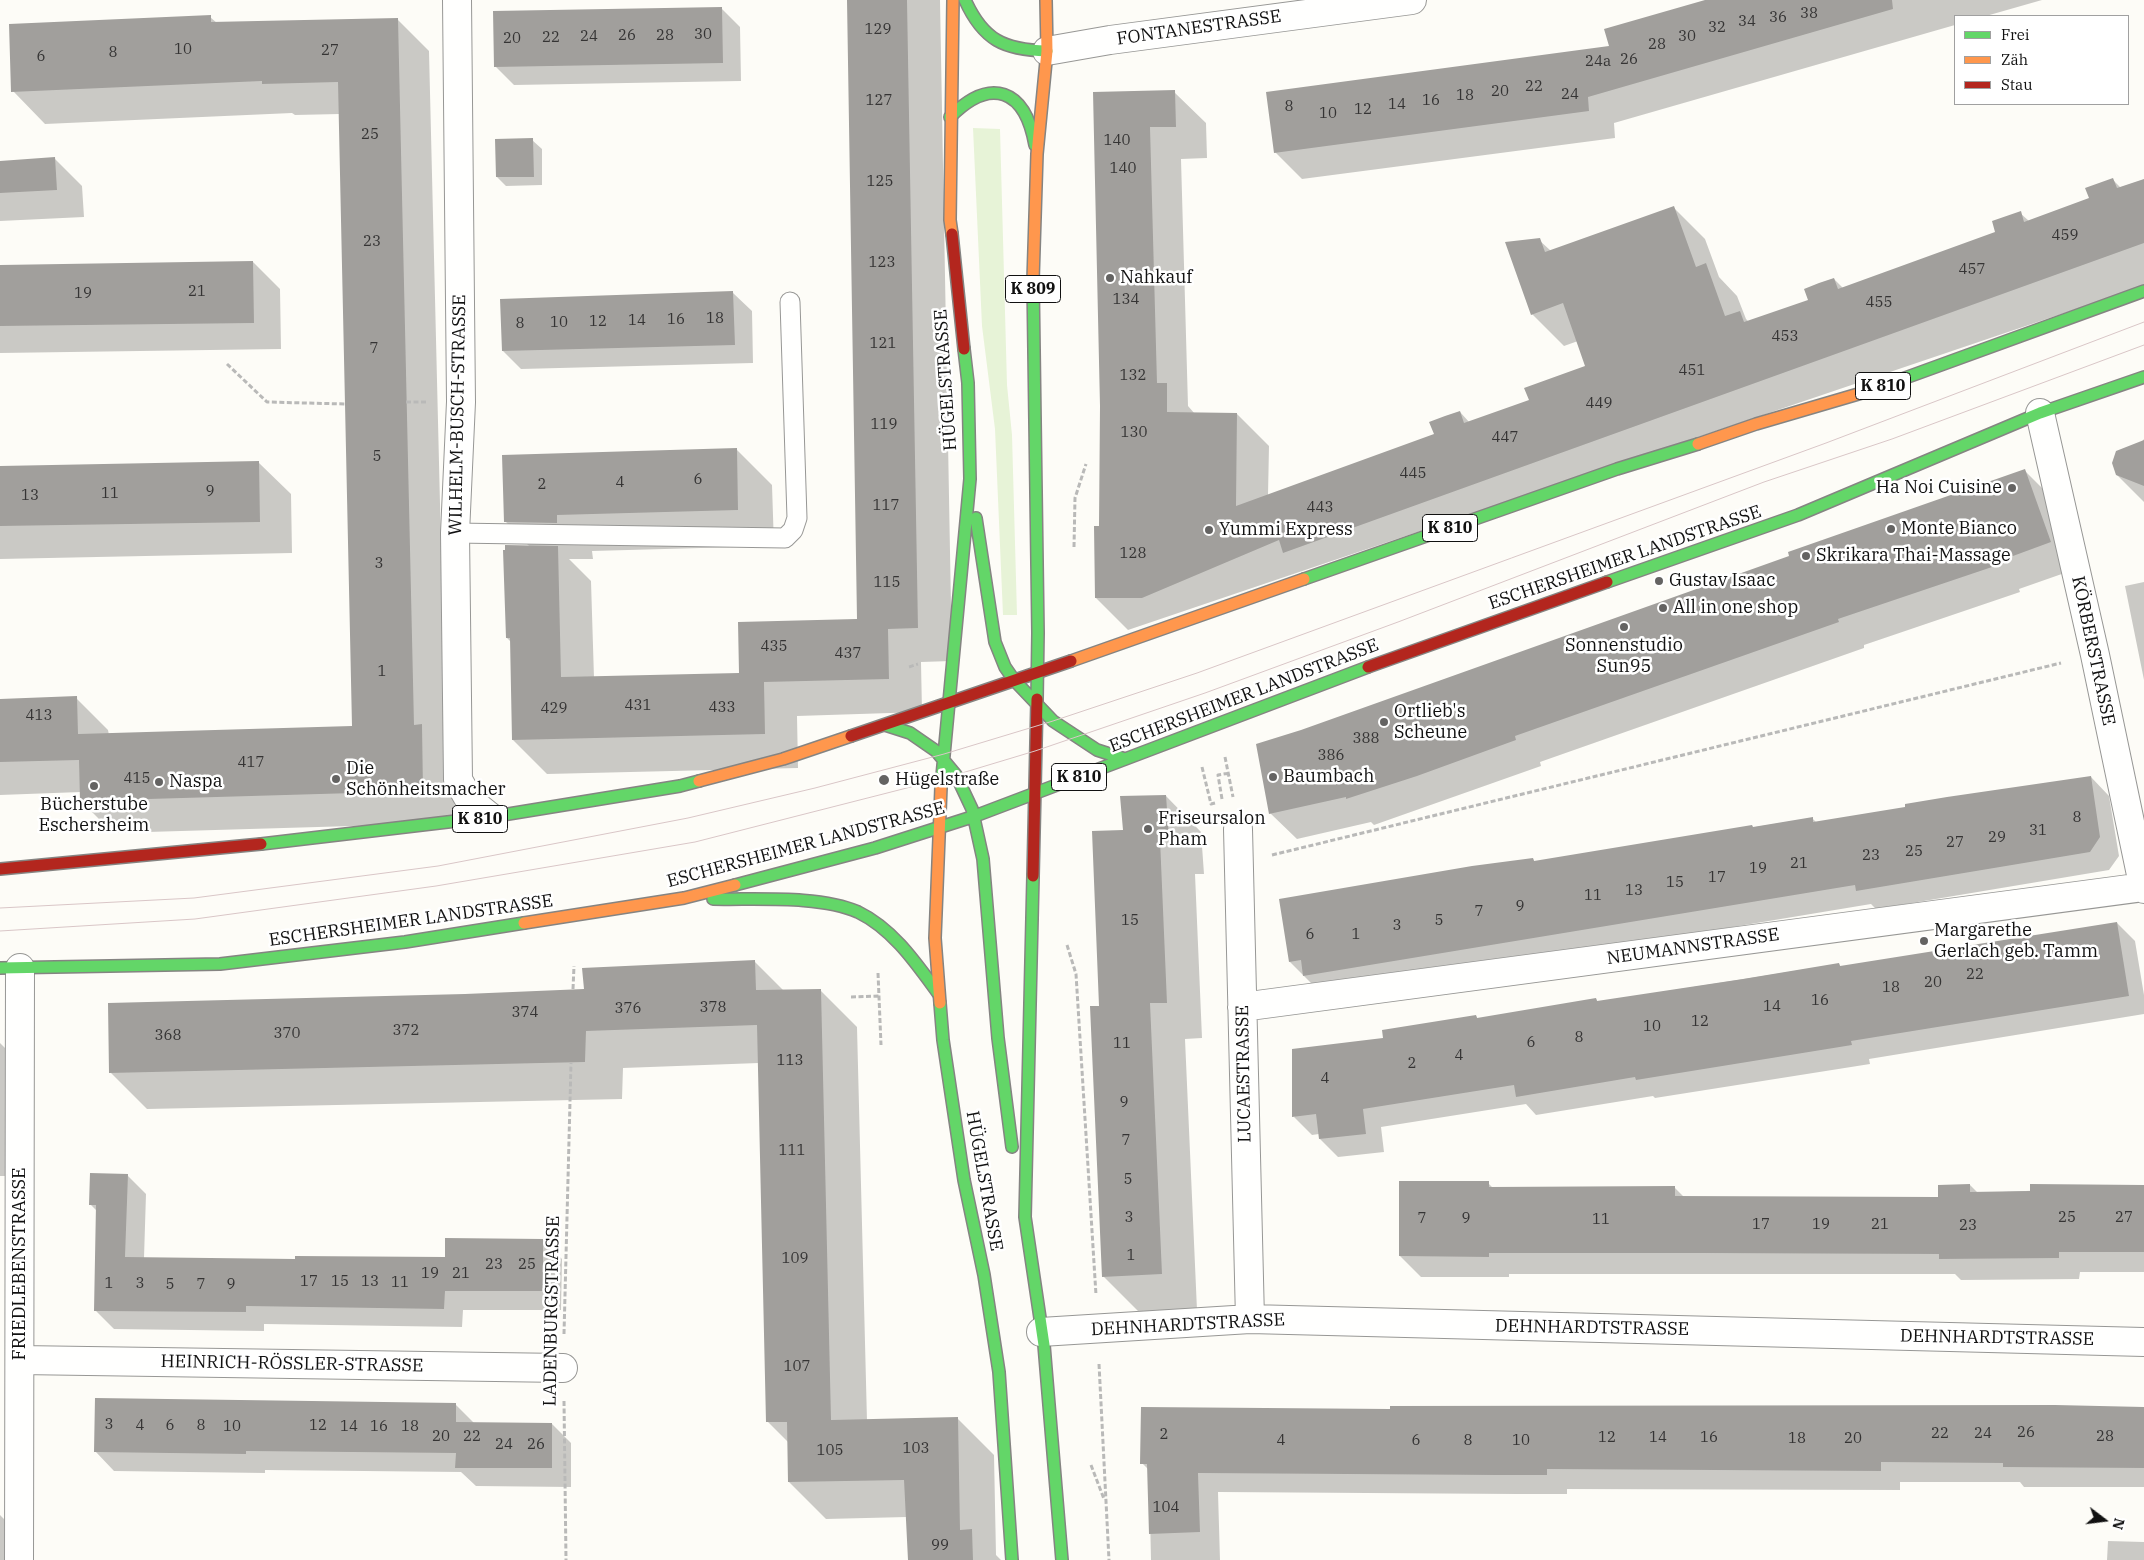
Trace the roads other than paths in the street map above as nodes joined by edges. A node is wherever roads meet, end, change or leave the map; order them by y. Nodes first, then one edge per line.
1 (457, 0) edge
2 (952, 0) edge
3 (965, 0) edge
4 (1046, 0) edge
5 (1412, 0) edge
6 (1047, 52) junction
7 (950, 117) junction
8 (1037, 154) junction
9 (2144, 291) edge
10 (790, 302) dead end
11 (2144, 377) edge
12 (2040, 413) junction
13 (970, 479) junction
14 (455, 533) junction
15 (1036, 673) junction
16 (1014, 680) junction
17 (948, 704) junction
18 (1036, 704) junction
19 (885, 725) junction
20 (943, 759) junction
21 (1125, 759) junction
22 (1033, 795) junction
23 (976, 816) junction
24 (490, 817) junction
25 (939, 828) junction
26 (1238, 830) road end
27 (0, 869) edge
28 (2144, 887) edge
29 (684, 898) junction
30 (10, 968) edge
31 (938, 993) junction
32 (1242, 1007) junction
33 (1025, 1217) junction
34 (1250, 1319) junction
35 (1041, 1332) junction
36 (2144, 1342) edge
37 (20, 1360) junction
38 (563, 1368) road end
39 (19, 1560) edge
40 (1012, 1560) edge
41 (1062, 1560) edge

1 - 14 street, WILHELM-BUSCH-STRASSE
2 - 7 main road, HÜGELSTRASSE
3 - 6 main road
4 - 6 main road, HÜGELSTRASSE / K 809
5 - 6 street, FONTANESTRASSE
6 - 8 main road, HÜGELSTRASSE / K 809
7 - 8 main road
7 - 13 main road, HÜGELSTRASSE
8 - 15 main road, HÜGELSTRASSE / K 809
9 - 15 main road, K 810
10 - 14 lane
11 - 12 main road, ESCHERSHEIMER LANDSTRASSE / K 810
12 - 21 main road, ESCHERSHEIMER LANDSTRASSE / K 810
12 - 28 street, KÖRBERSTRASSE
13 - 16 main road
13 - 17 main road, HÜGELSTRASSE
14 - 24 street, WILHELM-BUSCH-STRASSE
15 - 16 main road, K 810
15 - 18 main road, HÜGELSTRASSE / K 809
16 - 17 main road, K 810
16 - 18 main road
17 - 19 main road, K 810
17 - 20 main road, HÜGELSTRASSE
18 - 21 main road
18 - 22 main road, HÜGELSTRASSE / K 809
19 - 20 main road
19 - 24 main road, K 810
20 - 23 main road
20 - 25 main road, HÜGELSTRASSE
21 - 22 main road, ESCHERSHEIMER LANDSTRASSE / K 810
22 - 23 main road, ESCHERSHEIMER LANDSTRASSE / K 810
22 - 33 main road, HÜGELSTRASSE
23 - 25 main road, ESCHERSHEIMER LANDSTRASSE / K 810
23 - 33 main road
24 - 27 main road, K 810
25 - 29 main road, ESCHERSHEIMER LANDSTRASSE / K 810
25 - 31 main road, HÜGELSTRASSE
26 - 32 street, LUCAESTRASSE
28 - 32 street, NEUMANNSTRASSE
29 - 30 main road, ESCHERSHEIMER LANDSTRASSE / K 810
29 - 31 main road
30 - 37 street, FRIEDLEBENSTRASSE
31 - 40 main road, HÜGELSTRASSE
32 - 34 street, LUCAESTRASSE
33 - 35 main road, HÜGELSTRASSE
34 - 35 street, DEHNHARDTSTRASSE
34 - 36 street, DEHNHARDTSTRASSE
35 - 41 main road, HÜGELSTRASSE
37 - 38 street, HEINRICH-RÖSSLER-STRASSE
37 - 39 street, FRIEDLEBENSTRASSE

